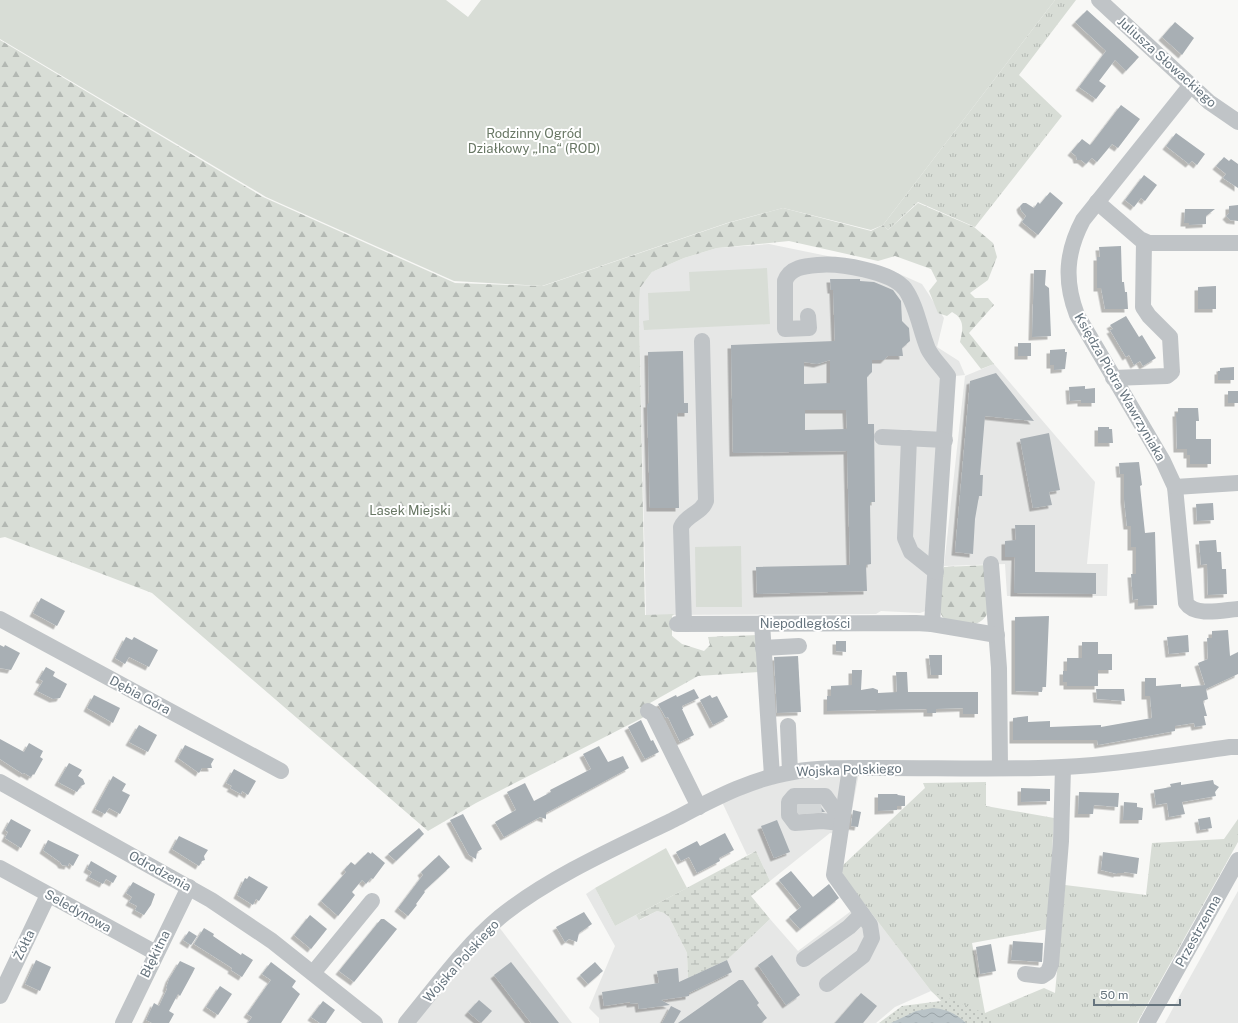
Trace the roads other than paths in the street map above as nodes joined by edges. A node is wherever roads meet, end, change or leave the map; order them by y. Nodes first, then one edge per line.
1 (1099, 0) edge
2 (1191, 85) junction
3 (1238, 122) edge
4 (1097, 202) junction
5 (1144, 242) junction
6 (1238, 243) edge
7 (808, 316) dead end
8 (702, 341) dead end
9 (1113, 378) junction
10 (882, 437) dead end
11 (909, 438) junction
12 (945, 440) junction
13 (1238, 483) edge
14 (1175, 487) junction
15 (991, 564) dead end
16 (936, 572) junction
17 (1235, 609) edge
18 (0, 619) edge
19 (762, 623) junction
20 (932, 624) junction
21 (997, 636) junction
22 (798, 646) dead end
23 (763, 648) junction
24 (648, 711) dead end
25 (788, 726) dead end
26 (1235, 746) edge
27 (1000, 767) junction
28 (1063, 767) junction
29 (850, 768) junction
30 (281, 771) dead end
31 (790, 772) junction
32 (772, 776) junction
33 (0, 782) edge
34 (699, 807) junction
35 (842, 817) junction
36 (1238, 860) edge
37 (0, 868) edge
38 (189, 887) junction
39 (48, 895) junction
40 (372, 901) dead end
41 (862, 914) junction
42 (156, 953) junction
43 (804, 959) dead end
44 (312, 973) junction
45 (1025, 974) dead end
46 (827, 984) dead end
47 (0, 996) edge
48 (123, 1023) edge
49 (375, 1023) edge
50 (406, 1023) edge
51 (1148, 1023) edge

1 - 2 street, Juliusza Słowackiego
2 - 3 street, Juliusza Słowackiego
2 - 4 street, Księdza Piotra Wawrzyniaka
4 - 5 street
4 - 9 street, Księdza Piotra Wawrzyniaka
5 - 6 street
5 - 9 street
7 - 12 street
8 - 19 street, Niepodległości
9 - 14 street, Księdza Piotra Wawrzyniaka
10 - 11 street
11 - 12 street
11 - 16 street
12 - 16 street
13 - 14 street
14 - 17 street, Księdza Piotra Wawrzyniaka
15 - 21 street
16 - 20 street
18 - 30 street, Dębia Góra
19 - 20 street, Niepodległości
19 - 23 street
20 - 21 street, Niepodległości
21 - 27 street
22 - 23 street
23 - 32 street
24 - 34 street
25 - 31 street
26 - 28 street, Wojska Polskiego
27 - 28 street, Wojska Polskiego
27 - 29 street, Wojska Polskiego
28 - 45 street
29 - 31 street, Wojska Polskiego
29 - 35 street
31 - 32 street, Wojska Polskiego
32 - 34 street, Wojska Polskiego
33 - 38 street, Odrodzenia
34 - 50 street, Wojska Polskiego
35 - 35 street
35 - 41 street
36 - 51 street, Przestrzenna
37 - 39 street, Seledynowa
38 - 42 street, Błękitna
38 - 44 street, Odrodzenia
39 - 42 street, Seledynowa
39 - 47 street, Żółta
40 - 44 street
41 - 43 street
41 - 46 street
42 - 48 street, Błękitna
44 - 49 street, Odrodzenia

